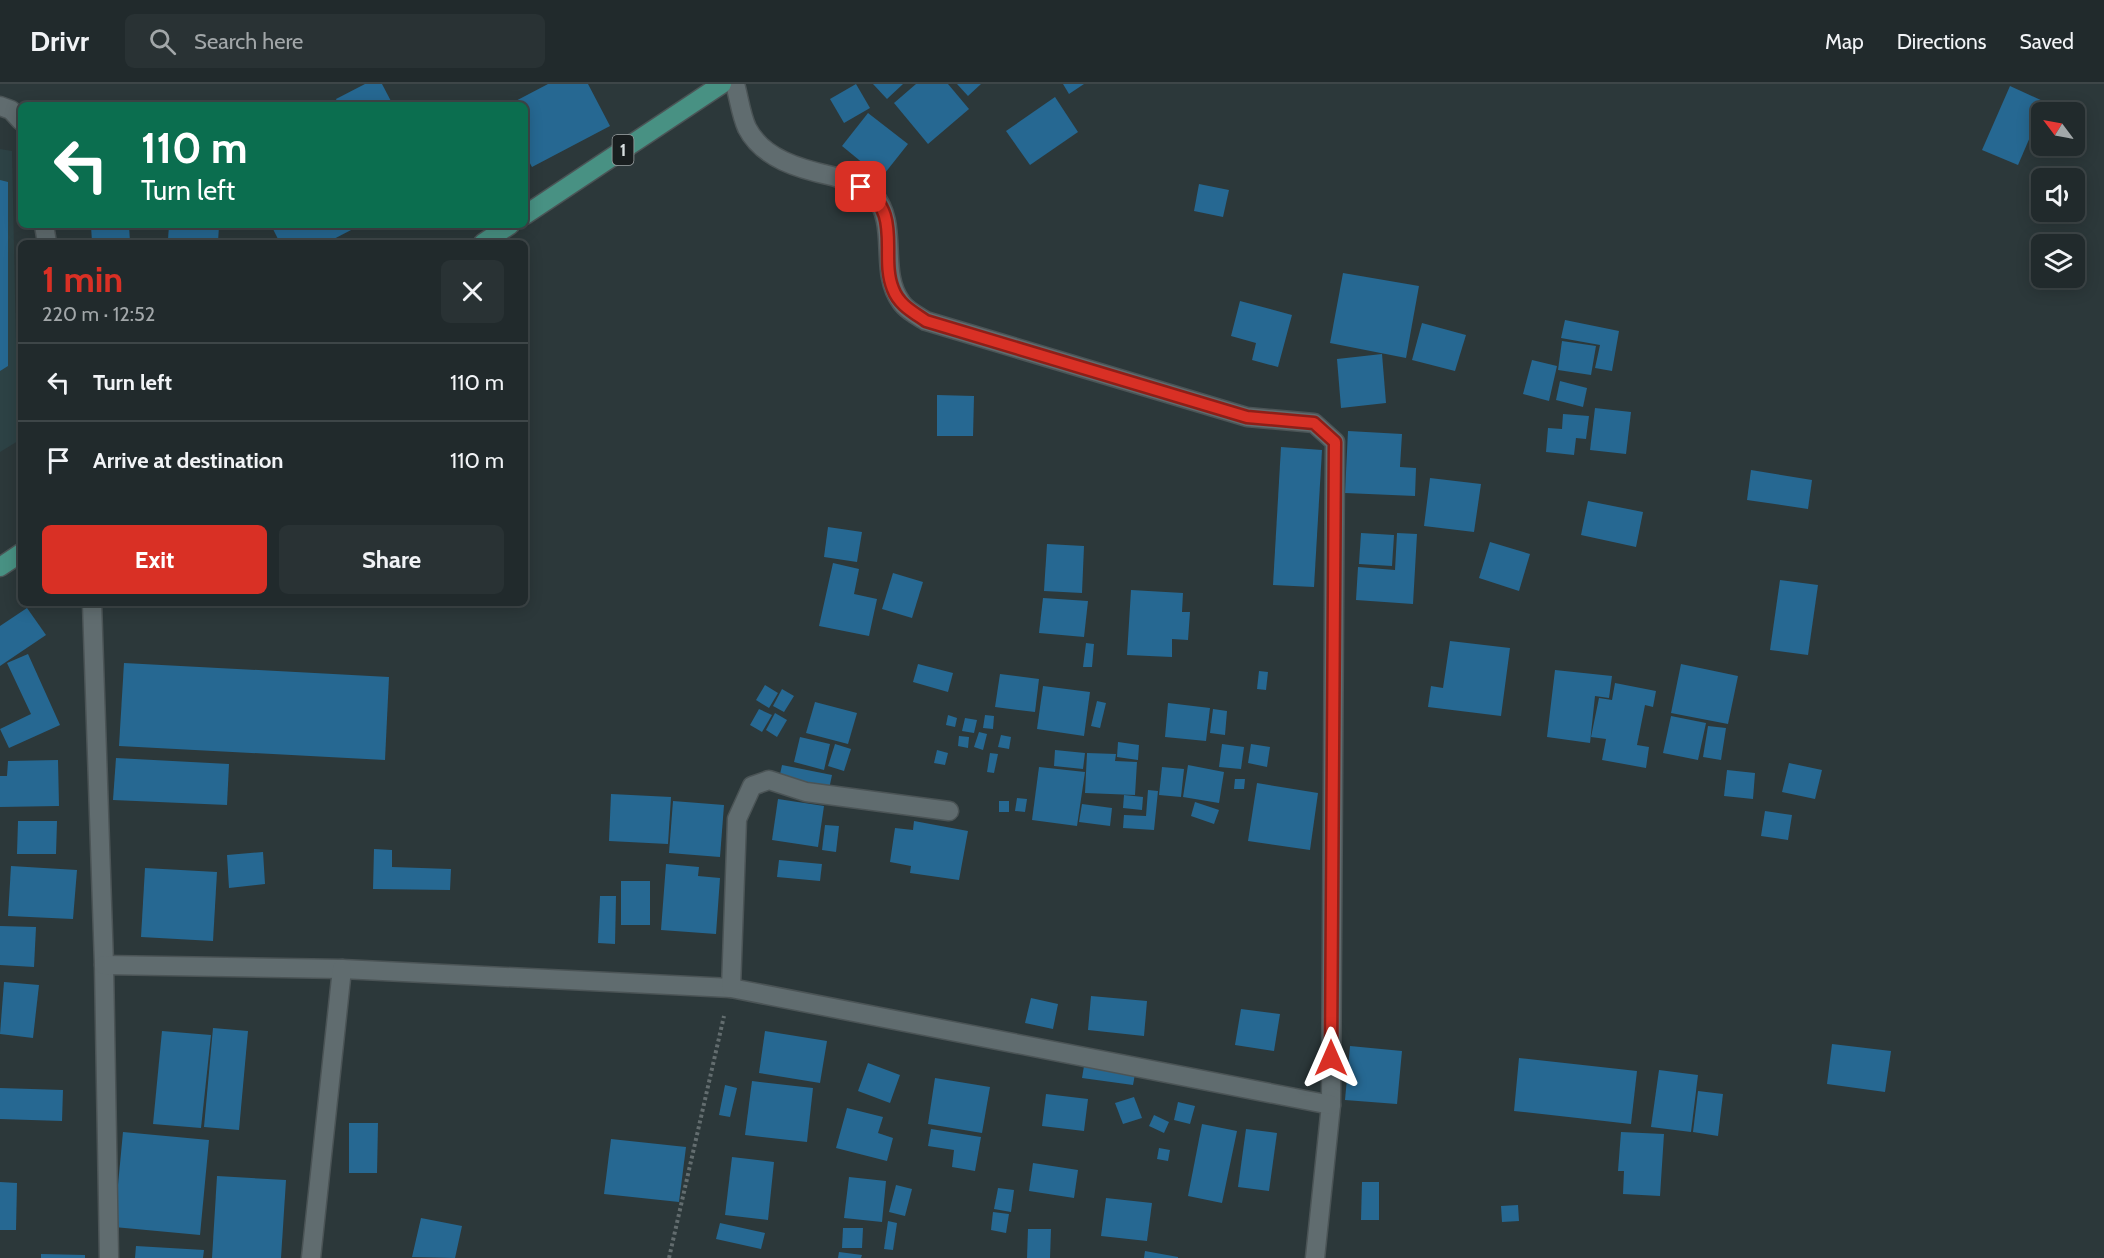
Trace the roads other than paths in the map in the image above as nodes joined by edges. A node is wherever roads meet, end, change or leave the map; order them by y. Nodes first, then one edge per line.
1 (722, 84) edge
2 (735, 84) edge
3 (0, 106) edge
4 (18, 118) edge
5 (528, 213) edge
6 (506, 232) edge
7 (489, 240) edge
8 (18, 555) edge
9 (0, 567) edge
10 (92, 606) edge
11 (949, 811) dead end
12 (104, 965) junction
13 (342, 969) junction
14 (730, 988) junction
15 (1331, 1105) junction
16 (109, 1258) edge
17 (310, 1258) edge
18 (1315, 1258) edge

1 - 5 main road, 1
2 - 15 street
3 - 4 street
6 - 7 main road
8 - 9 main road
10 - 12 street
11 - 14 street
12 - 13 street
12 - 16 street
13 - 14 street
13 - 17 street
14 - 15 street
15 - 18 street

